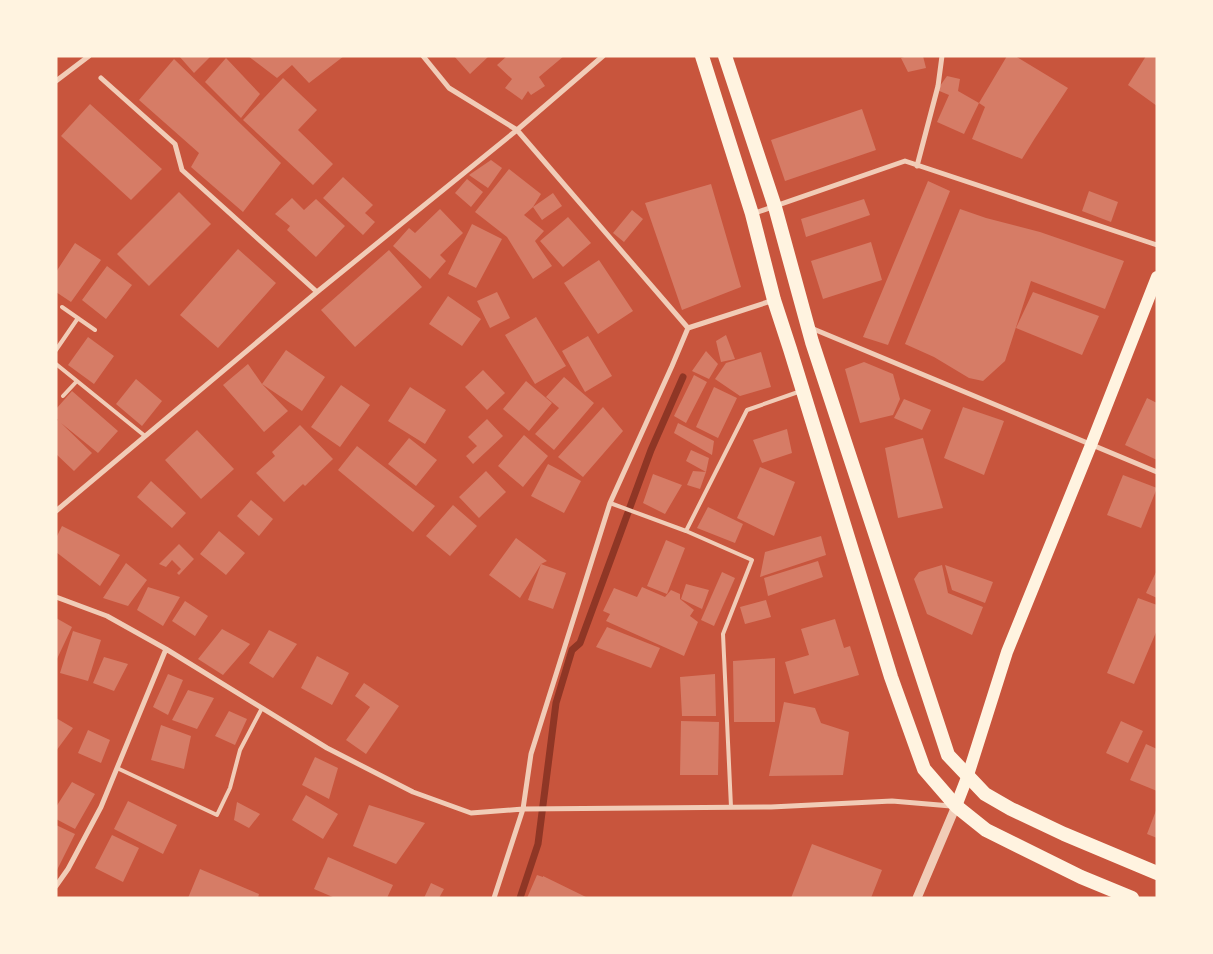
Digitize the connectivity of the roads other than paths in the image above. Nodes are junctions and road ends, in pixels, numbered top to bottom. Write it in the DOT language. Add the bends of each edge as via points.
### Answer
graph roads {
  1 [pos="89,56"];
  2 [pos="423,56"];
  3 [pos="603,56"];
  4 [pos="702,56"];
  5 [pos="725,56"];
  6 [pos="942,56"];
  7 [pos="101,78"];
  8 [pos="56,81"];
  9 [pos="517,130"];
  10 [pos="917,166"];
  11 [pos="775,207"];
  12 [pos="752,214"];
  13 [pos="1157,245"];
  14 [pos="1157,277"];
  15 [pos="318,292"];
  16 [pos="774,300"];
  17 [pos="62,307"];
  18 [pos="78,318"];
  19 [pos="807,326"];
  20 [pos="688,328"];
  21 [pos="95,330"];
  22 [pos="56,350"];
  23 [pos="56,364"];
  24 [pos="77,381"];
  25 [pos="803,391"];
  26 [pos="63,396"];
  27 [pos="146,436"];
  28 [pos="1091,445"];
  29 [pos="1157,472"];
  30 [pos="610,503"];
  31 [pos="56,510"];
  32 [pos="686,531"];
  33 [pos="56,597"];
  34 [pos="166,650"];
  35 [pos="262,708"];
  36 [pos="117,768"];
  37 [pos="968,776"];
  38 [pos="956,806"];
  39 [pos="731,808"];
  40 [pos="522,809"];
  41 [pos="1157,873"];
  42 [pos="56,886"];
  43 [pos="494,898"];
  44 [pos="916,898"];
  45 [pos="1132,898"];
  1 -- 8 [label="street"];
  2 -- 9 [label="street" via="449,88"];
  3 -- 9 [label="street"];
  4 -- 12 [label="highway"];
  5 -- 11 [label="highway"];
  6 -- 10 [label="street" via="937,90"];
  7 -- 15 [label="street" via="175,144 182,170"];
  9 -- 15 [label="street"];
  9 -- 20 [label="street"];
  10 -- 11 [label="street" via="905,162"];
  10 -- 13 [label="street"];
  11 -- 12 [label="street"];
  11 -- 19 [label="highway"];
  12 -- 16 [label="highway"];
  14 -- 28 [label="main road"];
  15 -- 27 [label="street"];
  16 -- 20 [label="street"];
  16 -- 25 [label="highway"];
  17 -- 18 [label="lane"];
  18 -- 21 [label="lane"];
  18 -- 22 [label="lane"];
  19 -- 28 [label="street"];
  19 -- 37 [label="highway" via="948,755"];
  20 -- 30 [label="street"];
  23 -- 24 [label="lane"];
  24 -- 26 [label="lane"];
  24 -- 27 [label="lane"];
  25 -- 32 [label="lane" via="746,410"];
  25 -- 38 [label="highway" via="891,677 924,769"];
  27 -- 31 [label="street"];
  28 -- 29 [label="street"];
  28 -- 37 [label="main road" via="1006,652"];
  30 -- 32 [label="lane"];
  30 -- 40 [label="street" via="531,754"];
  32 -- 39 [label="lane" via="752,560 723,634"];
  33 -- 34 [label="street" via="107,616"];
  34 -- 35 [label="street"];
  34 -- 36 [label="street"];
  35 -- 36 [label="lane" via="240,750 230,788 217,814"];
  35 -- 40 [label="street" via="327,748 413,792 471,813"];
  36 -- 42 [label="street" via="101,807"];
  37 -- 38 [label="main road"];
  37 -- 41 [label="highway" via="986,794 1011,809"];
  38 -- 39 [label="street" via="892,801"];
  38 -- 44 [label="street"];
  38 -- 45 [label="highway" via="986,830"];
  39 -- 40 [label="street"];
  40 -- 43 [label="street"];
}
